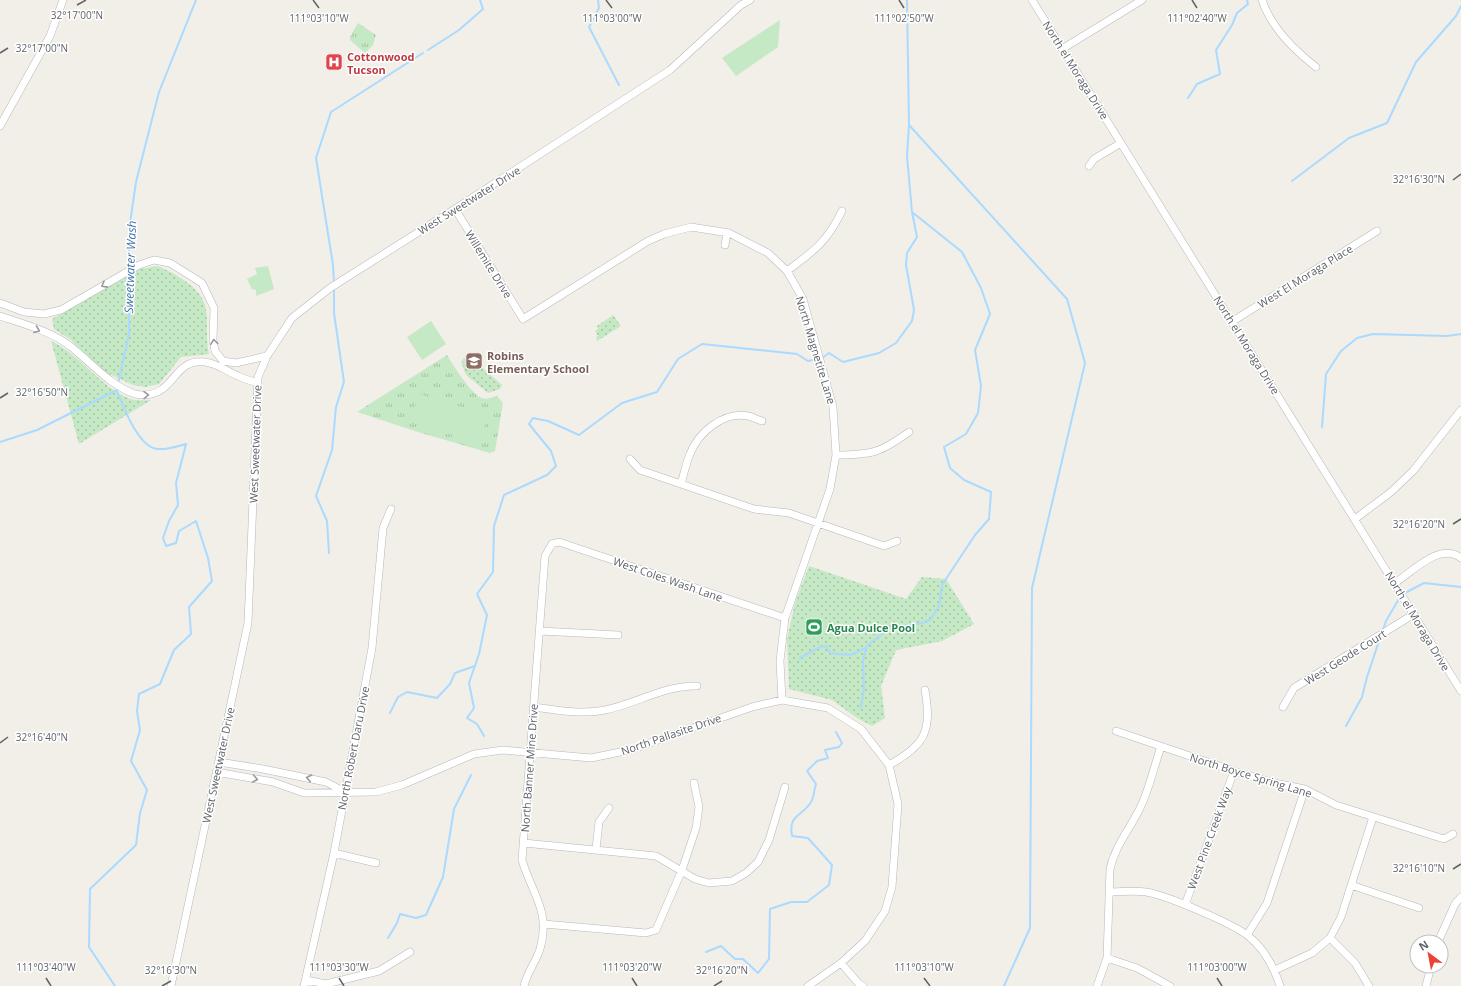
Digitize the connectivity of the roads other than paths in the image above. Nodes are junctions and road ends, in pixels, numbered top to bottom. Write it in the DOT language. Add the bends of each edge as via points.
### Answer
graph roads {
  1 [pos="63,0"];
  2 [pos="750,0"];
  3 [pos="1032,0"];
  4 [pos="1142,0"];
  5 [pos="1262,0"];
  6 [pos="740,3"];
  7 [pos="1062,48"];
  8 [pos="1316,67"];
  9 [pos="0,126"];
  10 [pos="1121,143"];
  11 [pos="1089,166"];
  12 [pos="455,209"];
  13 [pos="842,211"];
  14 [pos="1377,231"];
  15 [pos="728,233"];
  16 [pos="725,245"];
  17 [pos="787,271"];
  18 [pos="0,303"];
  19 [pos="0,316"];
  20 [pos="523,320"];
  21 [pos="1233,321"];
  22 [pos="267,356"];
  23 [pos="258,384"];
  24 [pos="1461,410"];
  25 [pos="762,421"];
  26 [pos="909,432"];
  27 [pos="836,455"];
  28 [pos="630,459"];
  29 [pos="681,484"];
  30 [pos="391,509"];
  31 [pos="1355,519"];
  32 [pos="817,522"];
  33 [pos="897,541"];
  34 [pos="550,542"];
  35 [pos="1461,558"];
  36 [pos="1395,582"];
  37 [pos="1414,614"];
  38 [pos="785,618"];
  39 [pos="540,630"];
  40 [pos="618,635"];
  41 [pos="697,686"];
  42 [pos="925,690"];
  43 [pos="1461,691"];
  44 [pos="782,700"];
  45 [pos="534,707"];
  46 [pos="1283,707"];
  47 [pos="1116,731"];
  48 [pos="1161,746"];
  49 [pos="530,752"];
  50 [pos="218,762"];
  51 [pos="889,765"];
  52 [pos="1234,771"];
  53 [pos="216,772"];
  54 [pos="694,783"];
  55 [pos="785,786"];
  56 [pos="1305,789"];
  57 [pos="345,792"];
  58 [pos="609,808"];
  59 [pos="1373,817"];
  60 [pos="1453,834"];
  61 [pos="524,843"];
  62 [pos="596,849"];
  63 [pos="334,853"];
  64 [pos="376,863"];
  65 [pos="682,870"];
  66 [pos="1352,885"];
  67 [pos="1109,892"];
  68 [pos="1459,900"];
  69 [pos="1185,905"];
  70 [pos="1419,908"];
  71 [pos="544,924"];
  72 [pos="1442,934"];
  73 [pos="1247,935"];
  74 [pos="1330,938"];
  75 [pos="410,952"];
  76 [pos="1107,958"];
  77 [pos="841,962"];
  78 [pos="1275,970"];
  79 [pos="1429,974"];
  80 [pos="305,983"];
  81 [pos="171,986"];
  82 [pos="524,986"];
  83 [pos="808,986"];
  84 [pos="863,986"];
  85 [pos="1097,986"];
  86 [pos="1170,986"];
  87 [pos="1280,986"];
  88 [pos="1368,986"];
  89 [pos="1426,986"];
  1 -- 9 [label="street" via="50,36"];
  2 -- 6 [label="street, West Sweetwater Drive"];
  3 -- 7 [label="street, North el Moraga Drive"];
  4 -- 7 [label="street, North el Moraga Drive"];
  5 -- 8 [label="street" via="1264,9 1293,49"];
  6 -- 12 [label="street, West Sweetwater Drive" via="670,70"];
  7 -- 10 [label="street, North el Moraga Drive"];
  10 -- 11 [label="street"];
  10 -- 21 [label="street, North el Moraga Drive"];
  12 -- 20 [label="street, Willemite Drive"];
  12 -- 22 [label="street, West Sweetwater Drive" via="330,288 292,318"];
  13 -- 17 [label="street" via="832,231 819,247"];
  14 -- 21 [label="street, West El Moraga Place"];
  15 -- 16 [label="street"];
  15 -- 17 [label="street, North Magnetite Lane" via="768,253"];
  15 -- 20 [label="street, North Magnetite Lane" via="691,227 664,234 648,241"];
  17 -- 27 [label="street, North Magnetite Lane" via="803,299 833,407"];
  22 -- 18 [label="street, one-way" via="236,363 223,361 215,351 214,308 202,282 170,263 154,260 139,265 61,310 44,314 24,312"];
  19 -- 23 [label="street, one-way" via="69,345 110,380 136,395 153,394 167,387 177,372 188,364 204,362 222,366 237,376"];
  21 -- 31 [label="street, North el Moraga Drive"];
  22 -- 23 [label="street, West Sweetwater Drive" via="258,377"];
  23 -- 50 [label="street, West Sweetwater Drive" via="248,623"];
  24 -- 31 [label="street" via="1413,471 1391,492"];
  25 -- 29 [label="street" via="746,416 730,418 708,429 697,440 690,454"];
  26 -- 27 [label="street" via="887,448 864,455"];
  27 -- 32 [label="street, North Magnetite Lane" via="830,489"];
  28 -- 29 [label="street" via="640,470"];
  29 -- 32 [label="street" via="754,509 789,513"];
  30 -- 57 [label="street, North Robert Daru Drive" via="383,528 372,648"];
  31 -- 36 [label="street, North el Moraga Drive"];
  32 -- 33 [label="street" via="884,546"];
  32 -- 38 [label="street, North Magnetite Lane"];
  34 -- 38 [label="street, West Coles Wash Lane" via="559,542"];
  34 -- 39 [label="street, North Banner Mine Drive" via="546,556"];
  35 -- 36 [label="street" via="1453,553 1440,554"];
  36 -- 37 [label="street, North el Moraga Drive"];
  37 -- 43 [label="street, North el Moraga Drive"];
  37 -- 46 [label="street, West Geode Court" via="1294,688"];
  38 -- 44 [label="street, North Magnetite Lane" via="780,661"];
  39 -- 40 [label="street"];
  39 -- 45 [label="street, North Banner Mine Drive"];
  41 -- 45 [label="street" via="683,686 604,710 575,713"];
  42 -- 51 [label="street" via="929,713 928,726 920,742 907,756"];
  44 -- 49 [label="street, North Pallasite Drive" via="752,707 630,750 590,758"];
  44 -- 51 [label="street" via="828,708 861,729"];
  45 -- 49 [label="street, North Banner Mine Drive"];
  47 -- 48 [label="street, North Boyce Spring Lane"];
  48 -- 52 [label="street, North Boyce Spring Lane"];
  48 -- 67 [label="street" via="1142,804 1112,857"];
  49 -- 57 [label="street, North Pallasite Drive" via="502,750 474,754 402,785 376,792"];
  49 -- 61 [label="street, North Banner Mine Drive"];
  50 -- 53 [label="street, West Sweetwater Drive"];
  57 -- 50 [label="street, one-way" via="326,782"];
  51 -- 77 [label="street" via="898,804 892,887 885,911 865,941"];
  52 -- 56 [label="street, North Boyce Spring Lane"];
  52 -- 69 [label="street, West Pine Creek Way"];
  53 -- 57 [label="street, North Pallasite Drive, one-way" via="274,782 304,793"];
  53 -- 81 [label="street, West Sweetwater Drive"];
  54 -- 65 [label="street" via="699,807 696,828"];
  55 -- 65 [label="street" via="769,840 758,862 746,873 732,881 709,883 695,879"];
  56 -- 59 [label="street, North Boyce Spring Lane" via="1336,805"];
  56 -- 73 [label="street" via="1267,903"];
  57 -- 63 [label="street, North Robert Daru Drive"];
  58 -- 62 [label="street" via="599,822"];
  59 -- 60 [label="street, North Boyce Spring Lane" via="1444,839"];
  59 -- 66 [label="street"];
  61 -- 62 [label="street"];
  61 -- 71 [label="street, North Banner Mine Drive" via="522,860 528,880 539,901"];
  62 -- 65 [label="street" via="656,856"];
  63 -- 64 [label="street"];
  63 -- 80 [label="street, North Robert Daru Drive"];
  65 -- 71 [label="street" via="656,930 646,932"];
  66 -- 70 [label="street"];
  66 -- 74 [label="street" via="1341,917"];
  67 -- 69 [label="street" via="1146,892"];
  67 -- 76 [label="street"];
  68 -- 72 [label="street"];
  69 -- 73 [label="street"];
  71 -- 82 [label="street, North Banner Mine Drive" via="540,949 526,976"];
  73 -- 78 [label="street" via="1261,949"];
  74 -- 78 [label="street" via="1312,953"];
  74 -- 88 [label="street" via="1355,963"];
  75 -- 80 [label="street" via="379,971 326,984"];
  76 -- 85 [label="street"];
  76 -- 86 [label="street" via="1137,968"];
  77 -- 83 [label="street"];
  77 -- 84 [label="street"];
  78 -- 87 [label="street"];
  79 -- 89 [label="street"];
}
